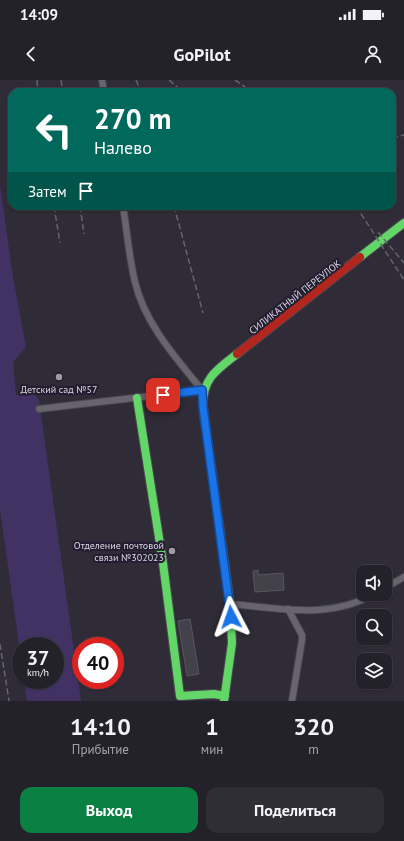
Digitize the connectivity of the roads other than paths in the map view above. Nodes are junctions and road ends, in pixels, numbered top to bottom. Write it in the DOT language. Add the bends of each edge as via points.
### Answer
graph roads {
  1 [pos="123,210"];
  2 [pos="404,223"];
  3 [pos="202,390"];
  4 [pos="137,398"];
  5 [pos="39,409"];
  6 [pos="404,577"];
  7 [pos="392,584"];
  8 [pos="359,601"];
  9 [pos="230,604"];
  10 [pos="288,609"];
  11 [pos="225,698"];
  12 [pos="292,701"];
  1 -- 3 [label="street" via="135,282 142,301 161,338"];
  2 -- 3 [label="street, СИЛИКАТНЫЙ ПЕРЕУЛОК" via="218,369"];
  3 -- 4 [label="street"];
  3 -- 9 [label="street"];
  4 -- 5 [label="street"];
  4 -- 11 [label="street" via="180,696 214,694"];
  6 -- 7 [label="street"];
  8 -- 10 [label="street" via="334,609 317,611"];
  9 -- 10 [label="street"];
  9 -- 11 [label="street" via="232,642"];
  10 -- 12 [label="street" via="302,635"];
}
